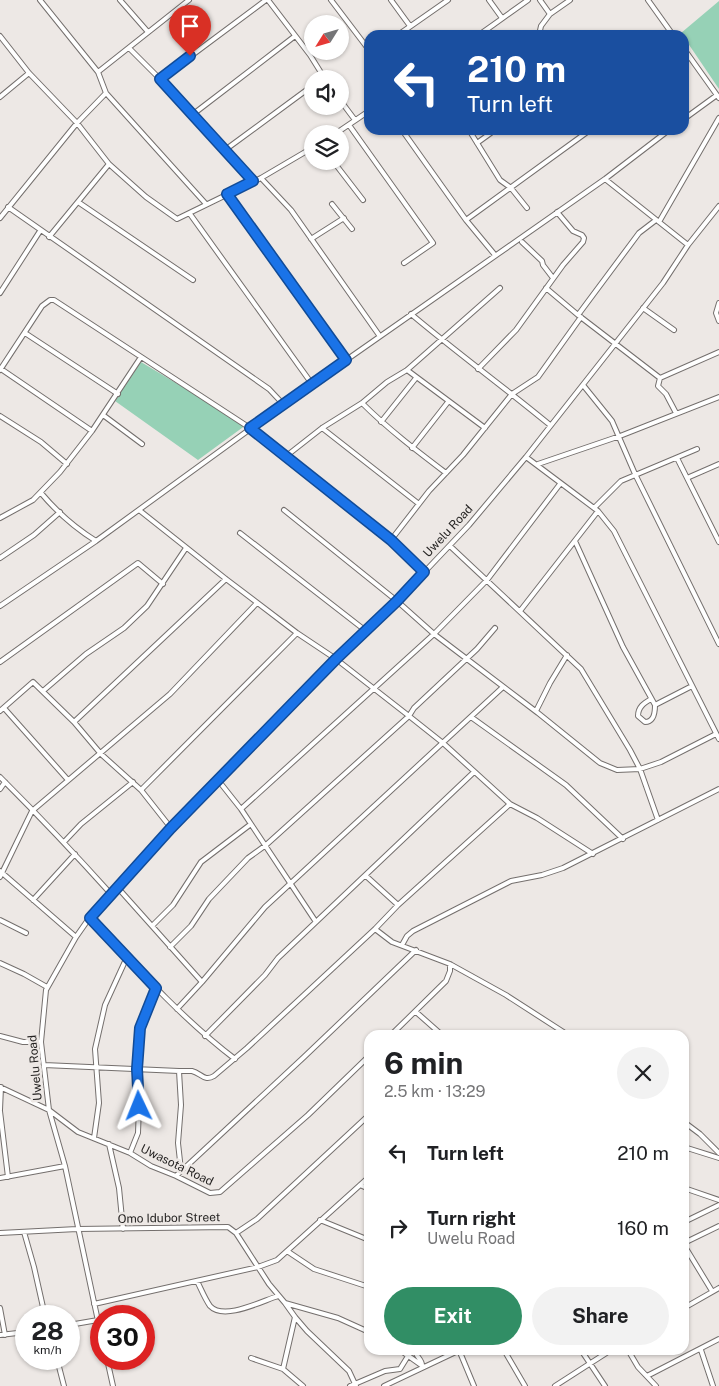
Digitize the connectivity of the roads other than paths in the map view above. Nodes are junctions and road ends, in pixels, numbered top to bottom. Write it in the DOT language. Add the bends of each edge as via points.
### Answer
graph roads {
  1 [pos="40,0"];
  2 [pos="120,0"];
  3 [pos="189,0"];
  4 [pos="267,0"];
  5 [pos="331,0"];
  6 [pos="391,0"];
  7 [pos="438,0"];
  8 [pos="448,0"];
  9 [pos="489,0"];
  10 [pos="528,0"];
  11 [pos="540,0"];
  12 [pos="570,0"];
  13 [pos="648,0"];
  14 [pos="442,5"];
  15 [pos="550,14"];
  16 [pos="502,18"];
  17 [pos="410,26"];
  18 [pos="405,30"];
  19 [pos="486,30"];
  20 [pos="540,30"];
  21 [pos="669,30"];
  22 [pos="148,32"];
  23 [pos="296,36"];
  24 [pos="1,39"];
  25 [pos="364,43"];
  26 [pos="129,48"];
  27 [pos="690,57"];
  28 [pos="319,70"];
  29 [pos="98,72"];
  30 [pos="28,74"];
  31 [pos="160,79"];
  32 [pos="304,92"];
  33 [pos="106,93"];
  34 [pos="718,96"];
  35 [pos="0,97"];
  36 [pos="349,113"];
  37 [pos="192,114"];
  38 [pos="364,114"];
  39 [pos="689,116"];
  40 [pos="719,118"];
  41 [pos="354,120"];
  42 [pos="77,122"];
  43 [pos="349,126"];
  44 [pos="406,135"];
  45 [pos="472,135"];
  46 [pos="488,135"];
  47 [pos="583,135"];
  48 [pos="662,135"];
  49 [pos="477,143"];
  50 [pos="225,150"];
  51 [pos="304,153"];
  52 [pos="109,164"];
  53 [pos="340,170"];
  54 [pos="261,178"];
  55 [pos="605,179"];
  56 [pos="253,181"];
  57 [pos="511,188"];
  58 [pos="227,194"];
  59 [pos="364,200"];
  60 [pos="78,202"];
  61 [pos="206,204"];
  62 [pos="332,204"];
  63 [pos="719,206"];
  64 [pos="8,207"];
  65 [pos="527,208"];
  66 [pos="2,212"];
  67 [pos="557,212"];
  68 [pos="190,214"];
  69 [pos="0,218"];
  70 [pos="344,218"];
  71 [pos="466,220"];
  72 [pos="658,221"];
  73 [pos="352,229"];
  74 [pos="40,231"];
  75 [pos="49,237"];
  76 [pos="311,239"];
  77 [pos="522,242"];
  78 [pos="688,245"];
  79 [pos="495,256"];
  80 [pos="404,263"];
  81 [pos="553,278"];
  82 [pos="193,280"];
  83 [pos="500,288"];
  84 [pos="546,288"];
  85 [pos="0,293"];
  86 [pos="719,303"];
  87 [pos="643,308"];
  88 [pos="411,314"];
  89 [pos="579,316"];
  90 [pos="719,321"];
  91 [pos="674,330"];
  92 [pos="25,333"];
  93 [pos="379,335"];
  94 [pos="442,340"];
  95 [pos="615,344"];
  96 [pos="719,352"];
  97 [pos="141,357"];
  98 [pos="346,360"];
  99 [pos="478,369"];
  100 [pos="0,370"];
  101 [pos="407,370"];
  102 [pos="416,378"];
  103 [pos="660,378"];
  104 [pos="312,384"];
  105 [pos="583,385"];
  106 [pos="118,394"];
  107 [pos="512,394"];
  108 [pos="719,397"];
  109 [pos="448,402"];
  110 [pos="362,403"];
  111 [pos="284,405"];
  112 [pos="676,414"];
  113 [pos="103,415"];
  114 [pos="0,416"];
  115 [pos="381,422"];
  116 [pos="550,425"];
  117 [pos="250,428"];
  118 [pos="322,428"];
  119 [pos="485,428"];
  120 [pos="92,431"];
  121 [pos="620,436"];
  122 [pos="142,444"];
  123 [pos="412,448"];
  124 [pos="697,448"];
  125 [pos="285,457"];
  126 [pos="526,457"];
  127 [pos="677,458"];
  128 [pos="67,464"];
  129 [pos="538,464"];
  130 [pos="719,464"];
  131 [pos="446,473"];
  132 [pos="635,474"];
  133 [pos="687,478"];
  134 [pos="560,484"];
  135 [pos="42,493"];
  136 [pos="419,504"];
  137 [pos="594,508"];
  138 [pos="139,510"];
  139 [pos="284,510"];
  140 [pos="598,511"];
  141 [pos="60,512"];
  142 [pos="0,517"];
  143 [pos="240,533"];
  144 [pos="391,540"];
  145 [pos="96,541"];
  146 [pos="575,541"];
  147 [pos="719,542"];
  148 [pos="450,546"];
  149 [pos="186,548"];
  150 [pos="0,558"];
  151 [pos="424,572"];
  152 [pos="226,580"];
  153 [pos="487,580"];
  154 [pos="163,584"];
  155 [pos="397,601"];
  156 [pos="258,603"];
  157 [pos="0,606"];
  158 [pos="520,611"];
  159 [pos="495,628"];
  160 [pos="366,631"];
  161 [pos="297,633"];
  162 [pos="434,634"];
  163 [pos="719,644"];
  164 [pos="567,655"];
  165 [pos="336,659"];
  166 [pos="466,659"];
  167 [pos="0,662"];
  168 [pos="692,686"];
  169 [pos="503,687"];
  170 [pos="374,688"];
  171 [pos="42,691"];
  172 [pos="651,699"];
  173 [pos="655,705"];
  174 [pos="2,709"];
  175 [pos="536,711"];
  176 [pos="409,716"];
  177 [pos="471,717"];
  178 [pos="74,722"];
  179 [pos="716,734"];
  180 [pos="719,739"];
  181 [pos="444,743"];
  182 [pos="101,754"];
  183 [pos="640,769"];
  184 [pos="474,772"];
  185 [pos="0,777"];
  186 [pos="68,780"];
  187 [pos="218,780"];
  188 [pos="5,782"];
  189 [pos="133,782"];
  190 [pos="0,789"];
  191 [pos="719,789"];
  192 [pos="141,790"];
  193 [pos="510,804"];
  194 [pos="241,809"];
  195 [pos="32,811"];
  196 [pos="658,820"];
  197 [pos="251,824"];
  198 [pos="171,828"];
  199 [pos="623,839"];
  200 [pos="64,842"];
  201 [pos="266,845"];
  202 [pos="76,854"];
  203 [pos="592,854"];
  204 [pos="1,873"];
  205 [pos="366,876"];
  206 [pos="291,884"];
  207 [pos="118,888"];
  208 [pos="111,894"];
  209 [pos="34,900"];
  210 [pos="398,905"];
  211 [pos="90,918"];
  212 [pos="0,920"];
  213 [pos="316,922"];
  214 [pos="153,925"];
  215 [pos="375,929"];
  216 [pos="26,933"];
  217 [pos="76,937"];
  218 [pos="402,945"];
  219 [pos="170,946"];
  220 [pos="416,950"];
  221 [pos="127,957"];
  222 [pos="0,963"];
  223 [pos="450,964"];
  224 [pos="202,982"];
  225 [pos="48,987"];
  226 [pos="156,988"];
  227 [pos="177,1009"];
  228 [pos="416,1012"];
  229 [pos="396,1030"];
  230 [pos="436,1030"];
  231 [pos="560,1030"];
  232 [pos="0,1036"];
  233 [pos="205,1036"];
  234 [pos="41,1042"];
  235 [pos="235,1059"];
  236 [pos="364,1061"];
  237 [pos="44,1066"];
  238 [pos="97,1068"];
  239 [pos="137,1069"];
  240 [pos="179,1071"];
  241 [pos="0,1087"];
  242 [pos="48,1110"];
  243 [pos="0,1111"];
  244 [pos="364,1120"];
  245 [pos="689,1126"];
  246 [pos="2,1136"];
  247 [pos="94,1138"];
  248 [pos="109,1144"];
  249 [pos="689,1149"];
  250 [pos="130,1152"];
  251 [pos="719,1153"];
  252 [pos="719,1158"];
  253 [pos="64,1166"];
  254 [pos="181,1170"];
  255 [pos="176,1176"];
  256 [pos="8,1177"];
  257 [pos="0,1178"];
  258 [pos="364,1181"];
  259 [pos="360,1185"];
  260 [pos="364,1187"];
  261 [pos="689,1190"];
  262 [pos="719,1200"];
  263 [pos="719,1205"];
  264 [pos="320,1220"];
  265 [pos="689,1220"];
  266 [pos="719,1226"];
  267 [pos="77,1229"];
  268 [pos="123,1229"];
  269 [pos="24,1232"];
  270 [pos="0,1233"];
  271 [pos="236,1233"];
  272 [pos="364,1238"];
  273 [pos="689,1241"];
  274 [pos="287,1251"];
  275 [pos="689,1252"];
  276 [pos="258,1267"];
  277 [pos="197,1281"];
  278 [pos="364,1285"];
  279 [pos="719,1288"];
  280 [pos="712,1291"];
  281 [pos="278,1296"];
  282 [pos="285,1303"];
  283 [pos="94,1304"];
  284 [pos="43,1305"];
  285 [pos="689,1305"];
  286 [pos="0,1308"];
  287 [pos="295,1317"];
  288 [pos="364,1330"];
  289 [pos="15,1333"];
  290 [pos="2,1335"];
  291 [pos="719,1339"];
  292 [pos="701,1350"];
  293 [pos="416,1355"];
  294 [pos="448,1355"];
  295 [pos="462,1355"];
  296 [pos="507,1355"];
  297 [pos="584,1355"];
  298 [pos="603,1355"];
  299 [pos="631,1355"];
  300 [pos="408,1356"];
  301 [pos="252,1358"];
  302 [pos="590,1363"];
  303 [pos="423,1366"];
  304 [pos="282,1369"];
  305 [pos="400,1369"];
  306 [pos="60,1370"];
  307 [pos="109,1370"];
  308 [pos="647,1376"];
  309 [pos="404,1377"];
  310 [pos="356,1385"];
  311 [pos="64,1386"];
  312 [pos="113,1386"];
  313 [pos="303,1386"];
  314 [pos="350,1386"];
  315 [pos="384,1386"];
  316 [pos="474,1386"];
  317 [pos="525,1386"];
  318 [pos="555,1386"];
  319 [pos="605,1386"];
  320 [pos="656,1386"];
  321 [pos="713,1386"];
  1 -- 29 [label="street"];
  2 -- 22 [label="street"];
  3 -- 22 [label="street"];
  4 -- 23 [label="street"];
  4 -- 31 [label="street"];
  5 -- 25 [label="street"];
  6 -- 17 [label="street"];
  7 -- 14 [label="street"];
  8 -- 14 [label="street"];
  9 -- 16 [label="street"];
  10 -- 16 [label="street"];
  11 -- 15 [label="street"];
  12 -- 15 [label="street"];
  13 -- 21 [label="street"];
  14 -- 17 [label="street"];
  15 -- 20 [label="street"];
  16 -- 19 [label="street"];
  17 -- 18 [label="street"];
  22 -- 26 [label="street"];
  23 -- 28 [label="street"];
  23 -- 37 [label="street"];
  24 -- 30 [label="street"];
  26 -- 29 [label="street"];
  26 -- 31 [label="street"];
  27 -- 34 [label="street"];
  29 -- 33 [label="street"];
  30 -- 35 [label="street"];
  30 -- 42 [label="street"];
  31 -- 37 [label="street"];
  32 -- 50 [label="street"];
  33 -- 42 [label="street"];
  33 -- 61 [label="street"];
  34 -- 39 [label="street"];
  36 -- 41 [label="street"];
  37 -- 50 [label="street"];
  38 -- 41 [label="street"];
  40 -- 72 [label="street"];
  41 -- 43 [label="street"];
  42 -- 52 [label="street"];
  42 -- 64 [label="street"];
  43 -- 80 [label="street" via="434,243"];
  44 -- 71 [label="street"];
  45 -- 49 [label="street"];
  46 -- 49 [label="street"];
  47 -- 57 [label="street"];
  48 -- 55 [label="street"];
  49 -- 57 [label="street" via="500,180"];
  50 -- 56 [label="street"];
  51 -- 54 [label="street"];
  52 -- 60 [label="street"];
  52 -- 68 [label="street" via="174,217"];
  53 -- 59 [label="street"];
  54 -- 56 [label="street"];
  54 -- 76 [label="street" via="291,210"];
  55 -- 67 [label="street"];
  55 -- 72 [label="street"];
  56 -- 58 [label="street"];
  57 -- 65 [label="street"];
  57 -- 71 [label="street"];
  58 -- 61 [label="street"];
  58 -- 98 [label="street"];
  60 -- 75 [label="street"];
  60 -- 82 [label="street"];
  61 -- 68 [label="street"];
  62 -- 70 [label="street"];
  63 -- 78 [label="street, Uwelu Road"];
  64 -- 66 [label="street"];
  64 -- 74 [label="street"];
  66 -- 69 [label="street"];
  67 -- 79 [label="street"];
  67 -- 81 [label="street" via="573,231 584,238"];
  68 -- 104 [label="street"];
  70 -- 73 [label="street"];
  70 -- 76 [label="street"];
  71 -- 79 [label="street"];
  72 -- 78 [label="street"];
  72 -- 89 [label="street" via="639,233"];
  74 -- 75 [label="street"];
  74 -- 85 [label="street"];
  75 -- 111 [label="street" via="269,389"];
  76 -- 93 [label="street"];
  77 -- 81 [label="street" via="542,261"];
  78 -- 87 [label="street, Uwelu Road"];
  79 -- 88 [label="street"];
  81 -- 84 [label="street"];
  83 -- 94 [label="street"];
  84 -- 89 [label="street"];
  84 -- 99 [label="street" via="516,330"];
  86 -- 90 [label="street" via="716,313"];
  87 -- 91 [label="street"];
  87 -- 95 [label="street, Uwelu Road"];
  88 -- 93 [label="street"];
  88 -- 94 [label="street"];
  89 -- 95 [label="street"];
  89 -- 107 [label="street" via="538,376"];
  92 -- 97 [label="street" via="42,306 54,300"];
  92 -- 100 [label="street"];
  92 -- 106 [label="street"];
  93 -- 98 [label="street"];
  94 -- 99 [label="street"];
  94 -- 101 [label="street"];
  95 -- 103 [label="street"];
  95 -- 105 [label="street, Uwelu Road"];
  96 -- 103 [label="street"];
  97 -- 106 [label="street"];
  97 -- 117 [label="street"];
  98 -- 104 [label="street"];
  99 -- 107 [label="street"];
  100 -- 120 [label="street"];
  101 -- 102 [label="street"];
  101 -- 110 [label="street"];
  102 -- 109 [label="street"];
  102 -- 115 [label="street"];
  103 -- 112 [label="street" via="658,386"];
  104 -- 111 [label="street"];
  105 -- 116 [label="street, Uwelu Road"];
  105 -- 121 [label="street"];
  106 -- 113 [label="street"];
  107 -- 116 [label="street"];
  107 -- 119 [label="street"];
  108 -- 112 [label="street"];
  109 -- 119 [label="street"];
  109 -- 123 [label="street"];
  110 -- 115 [label="street"];
  110 -- 118 [label="street"];
  111 -- 117 [label="street"];
  112 -- 121 [label="street"];
  113 -- 120 [label="street"];
  113 -- 122 [label="street"];
  114 -- 128 [label="street" via="41,442"];
  115 -- 123 [label="street"];
  116 -- 126 [label="street, Uwelu Road"];
  117 -- 125 [label="street"];
  117 -- 138 [label="street"];
  118 -- 125 [label="street"];
  118 -- 136 [label="street"];
  119 -- 131 [label="street"];
  120 -- 128 [label="street"];
  121 -- 129 [label="street"];
  121 -- 132 [label="street"];
  123 -- 131 [label="street"];
  124 -- 127 [label="street"];
  125 -- 144 [label="street"];
  126 -- 129 [label="street"];
  126 -- 148 [label="street, Uwelu Road"];
  127 -- 132 [label="street"];
  127 -- 133 [label="street"];
  128 -- 135 [label="street"];
  129 -- 134 [label="street"];
  130 -- 133 [label="street"];
  131 -- 136 [label="street"];
  132 -- 137 [label="street" via="621,481"];
  132 -- 163 [label="street"];
  133 -- 147 [label="street"];
  134 -- 137 [label="street"];
  134 -- 153 [label="street"];
  135 -- 141 [label="street"];
  135 -- 142 [label="street"];
  136 -- 144 [label="street"];
  137 -- 140 [label="street"];
  138 -- 145 [label="street"];
  138 -- 149 [label="street"];
  139 -- 155 [label="street"];
  140 -- 146 [label="street"];
  140 -- 168 [label="street" via="614,531"];
  141 -- 145 [label="street" via="78,530"];
  141 -- 150 [label="street"];
  143 -- 160 [label="street"];
  144 -- 151 [label="street"];
  145 -- 157 [label="street"];
  146 -- 158 [label="street"];
  146 -- 172 [label="street" via="623,647"];
  148 -- 151 [label="street, Uwelu Road"];
  148 -- 153 [label="street"];
  149 -- 152 [label="street"];
  149 -- 154 [label="street"];
  151 -- 155 [label="street, Uwelu Road"];
  152 -- 156 [label="street"];
  152 -- 178 [label="street"];
  153 -- 158 [label="street"];
  153 -- 162 [label="street"];
  154 -- 167 [label="street" via="138,563"];
  154 -- 171 [label="street" via="147,606 124,628 86,654"];
  155 -- 160 [label="street, Uwelu Road"];
  155 -- 162 [label="street"];
  156 -- 161 [label="street"];
  156 -- 182 [label="street" via="170,694"];
  158 -- 164 [label="street"];
  159 -- 166 [label="street"];
  160 -- 165 [label="street, Uwelu Road"];
  161 -- 165 [label="street"];
  161 -- 192 [label="street"];
  162 -- 166 [label="street"];
  162 -- 170 [label="street"];
  164 -- 175 [label="street"];
  164 -- 183 [label="street" via="581,669"];
  165 -- 170 [label="street"];
  165 -- 187 [label="street, Uwelu Road"];
  166 -- 169 [label="street"];
  166 -- 176 [label="street"];
  168 -- 173 [label="street"];
  168 -- 179 [label="street"];
  169 -- 175 [label="street"];
  169 -- 177 [label="street"];
  170 -- 176 [label="street"];
  170 -- 194 [label="street"];
  171 -- 174 [label="street" via="33,682"];
  171 -- 178 [label="street"];
  172 -- 173 [label="street"];
  172 -- 173 [label="street" via="638,711 638,716 645,722 651,720"];
  174 -- 186 [label="street"];
  175 -- 183 [label="street" via="600,763 617,770"];
  176 -- 181 [label="street"];
  176 -- 201 [label="street"];
  177 -- 181 [label="street"];
  177 -- 199 [label="street" via="566,785"];
  178 -- 182 [label="street"];
  179 -- 180 [label="street"];
  179 -- 183 [label="street"];
  181 -- 184 [label="street"];
  181 -- 206 [label="street"];
  182 -- 186 [label="street"];
  182 -- 189 [label="street"];
  183 -- 196 [label="street"];
  184 -- 193 [label="street"];
  184 -- 205 [label="street"];
  185 -- 188 [label="street"];
  186 -- 195 [label="street"];
  187 -- 194 [label="street"];
  187 -- 198 [label="street, Uwelu Road"];
  188 -- 190 [label="street"];
  188 -- 195 [label="street"];
  189 -- 192 [label="street"];
  189 -- 200 [label="street"];
  191 -- 196 [label="street"];
  192 -- 198 [label="street"];
  193 -- 203 [label="street" via="538,818"];
  193 -- 210 [label="street"];
  194 -- 197 [label="street"];
  195 -- 200 [label="street"];
  195 -- 204 [label="street"];
  196 -- 199 [label="street"];
  197 -- 201 [label="street"];
  197 -- 214 [label="street" via="201,862 173,905"];
  198 -- 207 [label="street, Uwelu Road"];
  199 -- 203 [label="street"];
  200 -- 202 [label="street"];
  201 -- 206 [label="street"];
  201 -- 219 [label="street" via="248,858 208,899 191,926"];
  202 -- 208 [label="street"];
  202 -- 209 [label="street"];
  203 -- 218 [label="street" via="542,875 511,881 413,931"];
  204 -- 209 [label="street"];
  205 -- 210 [label="street"];
  205 -- 213 [label="street"];
  206 -- 213 [label="street"];
  206 -- 224 [label="street" via="265,907"];
  207 -- 208 [label="street, Uwelu Road"];
  207 -- 214 [label="street"];
  208 -- 211 [label="street, Uwelu Road"];
  209 -- 217 [label="street"];
  210 -- 215 [label="street"];
  211 -- 217 [label="street, Uwelu Road"];
  211 -- 221 [label="street"];
  212 -- 216 [label="street"];
  213 -- 233 [label="street"];
  214 -- 219 [label="street"];
  215 -- 218 [label="street" via="392,942"];
  215 -- 235 [label="street"];
  217 -- 225 [label="street, Uwelu Road"];
  218 -- 220 [label="street"];
  219 -- 224 [label="street"];
  220 -- 223 [label="street"];
  220 -- 254 [label="street"];
  221 -- 226 [label="street"];
  221 -- 238 [label="street" via="112,986 100,1021 95,1049"];
  222 -- 225 [label="street"];
  223 -- 228 [label="street" via="446,981"];
  223 -- 231 [label="street"];
  224 -- 227 [label="street"];
  225 -- 234 [label="street, Uwelu Road"];
  226 -- 227 [label="street"];
  226 -- 239 [label="street" via="140,1028"];
  227 -- 233 [label="street"];
  228 -- 229 [label="street"];
  228 -- 230 [label="street"];
  232 -- 234 [label="street" via="23,1042"];
  233 -- 235 [label="street"];
  234 -- 237 [label="street, Uwelu Road"];
  235 -- 240 [label="street" via="212,1078 203,1078 194,1071"];
  236 -- 255 [label="street, Uwasota Road" via="220,1192 210,1194"];
  237 -- 238 [label="street"];
  237 -- 242 [label="street, Uwelu Road"];
  238 -- 239 [label="street"];
  238 -- 247 [label="street" via="99,1103"];
  239 -- 240 [label="street"];
  239 -- 250 [label="street" via="138,1133"];
  240 -- 254 [label="street"];
  241 -- 242 [label="street, Uwasota Road"];
  241 -- 243 [label="street"];
  242 -- 247 [label="street, Uwasota Road"];
  242 -- 253 [label="street, Uwelu Road"];
  243 -- 246 [label="street"];
  244 -- 271 [label="street" via="257,1219"];
  245 -- 251 [label="street"];
  246 -- 256 [label="street"];
  247 -- 248 [label="street, Uwasota Road"];
  248 -- 250 [label="street, Uwasota Road"];
  248 -- 268 [label="street" via="119,1188"];
  249 -- 252 [label="street"];
  250 -- 255 [label="street, Uwasota Road" via="151,1166"];
  253 -- 256 [label="street"];
  253 -- 267 [label="street, Uwelu Road"];
  254 -- 255 [label="street"];
  256 -- 257 [label="street"];
  258 -- 259 [label="street"];
  259 -- 260 [label="street"];
  259 -- 264 [label="street"];
  261 -- 262 [label="street"];
  263 -- 265 [label="street"];
  264 -- 272 [label="street"];
  264 -- 274 [label="street"];
  266 -- 273 [label="street"];
  267 -- 268 [label="street, Omo Idubor Street"];
  267 -- 269 [label="street, Omo Idubor Street"];
  267 -- 283 [label="street, Uwelu Road"];
  268 -- 271 [label="street, Omo Idubor Street" via="224,1227"];
  269 -- 270 [label="street, Omo Idubor Street"];
  269 -- 284 [label="street"];
  271 -- 276 [label="street, Omo Idubor Street"];
  274 -- 276 [label="street" via="277,1260"];
  274 -- 278 [label="street" via="314,1269"];
  275 -- 280 [label="street"];
  276 -- 277 [label="street"];
  276 -- 281 [label="street, Omo Idubor Street"];
  277 -- 281 [label="street" via="210,1305 219,1312 232,1312"];
  277 -- 283 [label="street"];
  279 -- 280 [label="street"];
  280 -- 285 [label="street"];
  281 -- 282 [label="street, Omo Idubor Street"];
  282 -- 287 [label="street"];
  282 -- 288 [label="street, Omo Idubor Street" via="338,1318"];
  286 -- 290 [label="street"];
  287 -- 304 [label="street"];
  287 -- 310 [label="street" via="348,1371"];
  289 -- 290 [label="street"];
  291 -- 292 [label="street"];
  292 -- 308 [label="street"];
  292 -- 321 [label="street"];
  293 -- 303 [label="street"];
  294 -- 303 [label="street"];
  295 -- 316 [label="street"];
  296 -- 317 [label="street"];
  297 -- 302 [label="street"];
  298 -- 302 [label="street"];
  299 -- 308 [label="street"];
  300 -- 303 [label="street"];
  300 -- 305 [label="street"];
  301 -- 304 [label="street"];
  302 -- 318 [label="street"];
  302 -- 319 [label="street"];
  303 -- 309 [label="street"];
  304 -- 313 [label="street"];
  305 -- 309 [label="street"];
  305 -- 310 [label="street" via="385,1371"];
  306 -- 311 [label="street"];
  307 -- 312 [label="street"];
  308 -- 320 [label="street"];
  309 -- 315 [label="street"];
  310 -- 314 [label="street"];
}
